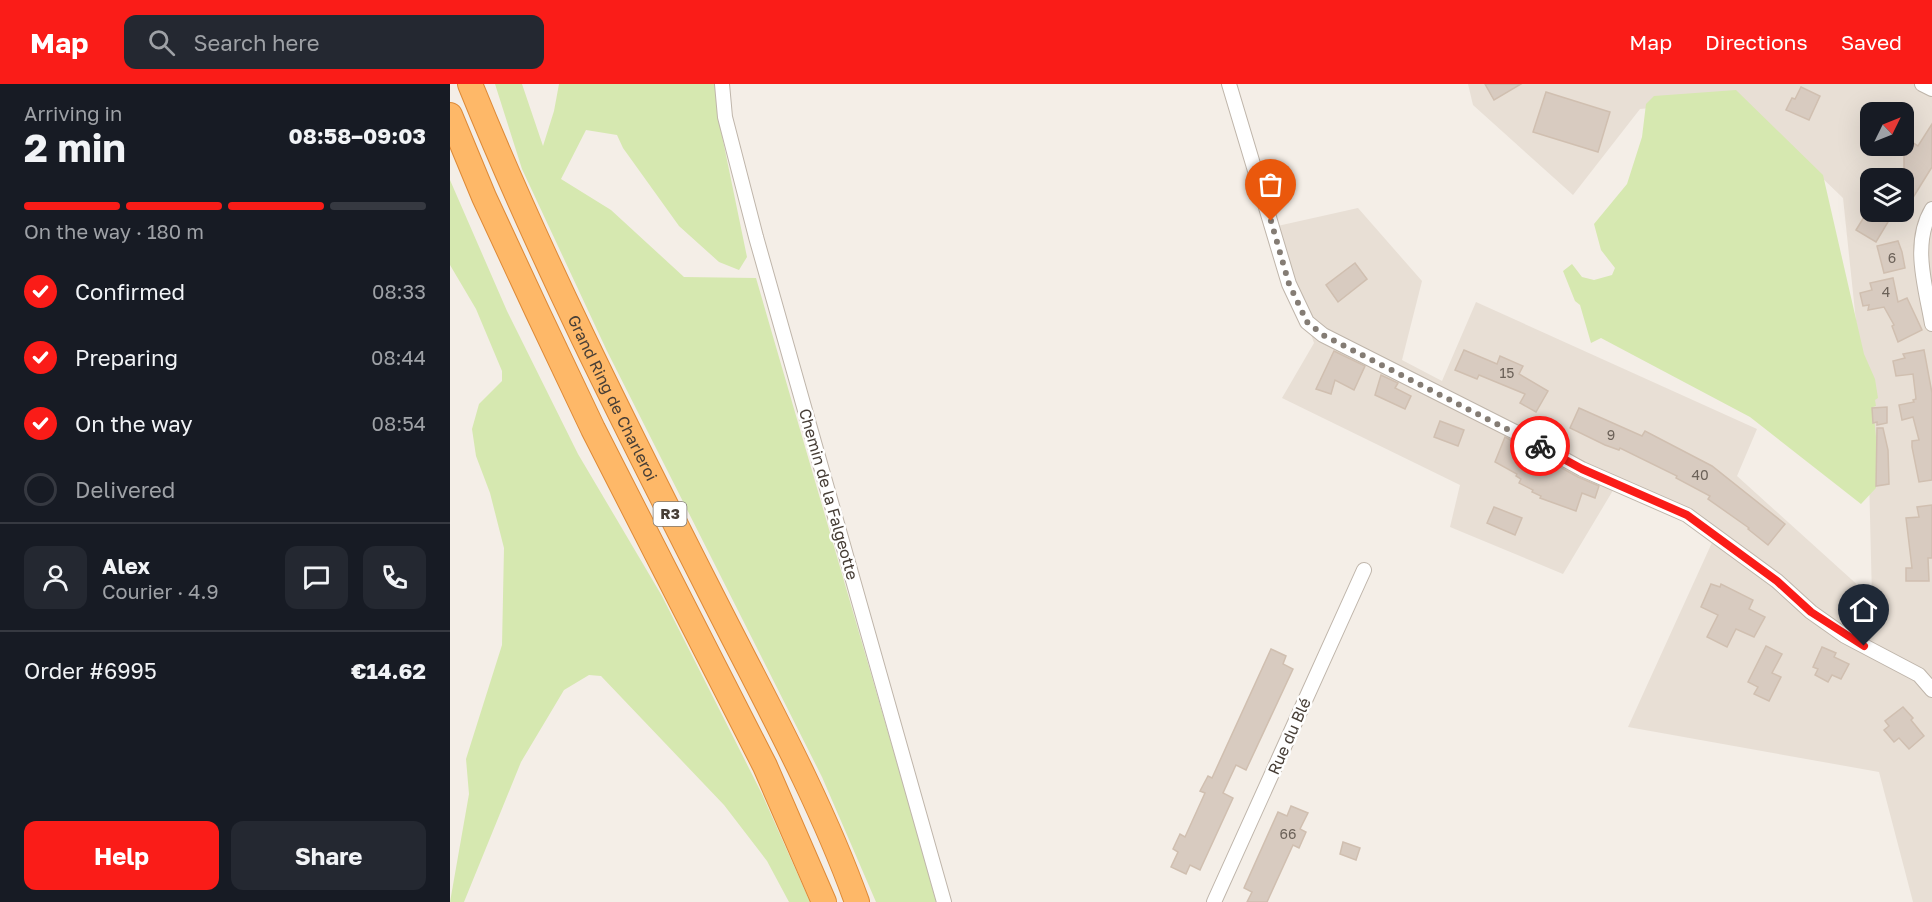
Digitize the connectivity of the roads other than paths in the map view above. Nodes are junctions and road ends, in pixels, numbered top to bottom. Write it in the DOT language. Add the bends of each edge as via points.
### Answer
graph roads {
  1 [pos="470,84"];
  2 [pos="722,84"];
  3 [pos="1229,84"];
  4 [pos="1922,84"];
  5 [pos="1932,89"];
  6 [pos="450,114"];
  7 [pos="1932,209"];
  8 [pos="1932,324"];
  9 [pos="1364,570"];
  10 [pos="1932,690"];
  11 [pos="824,902"];
  12 [pos="857,902"];
  13 [pos="944,902"];
  14 [pos="1214,902"];
  1 -- 12 [label="highway, Grand Ring de Charleroi / R3" via="562,296 790,749"];
  2 -- 13 [label="street, Chemin de la Falgeotte" via="725,117 756,237"];
  3 -- 10 [label="street" via="1289,284 1307,322 1323,335 1582,469 1687,515 1777,581 1811,612 1845,636 1919,675"];
  4 -- 5 [label="street"];
  6 -- 11 [label="highway, Grand Ring de Charleroi / R3" via="484,197 593,429 765,766"];
  7 -- 8 [label="street" via="1922,240 1923,279"];
  9 -- 14 [label="street, Rue du Blé"];
}
